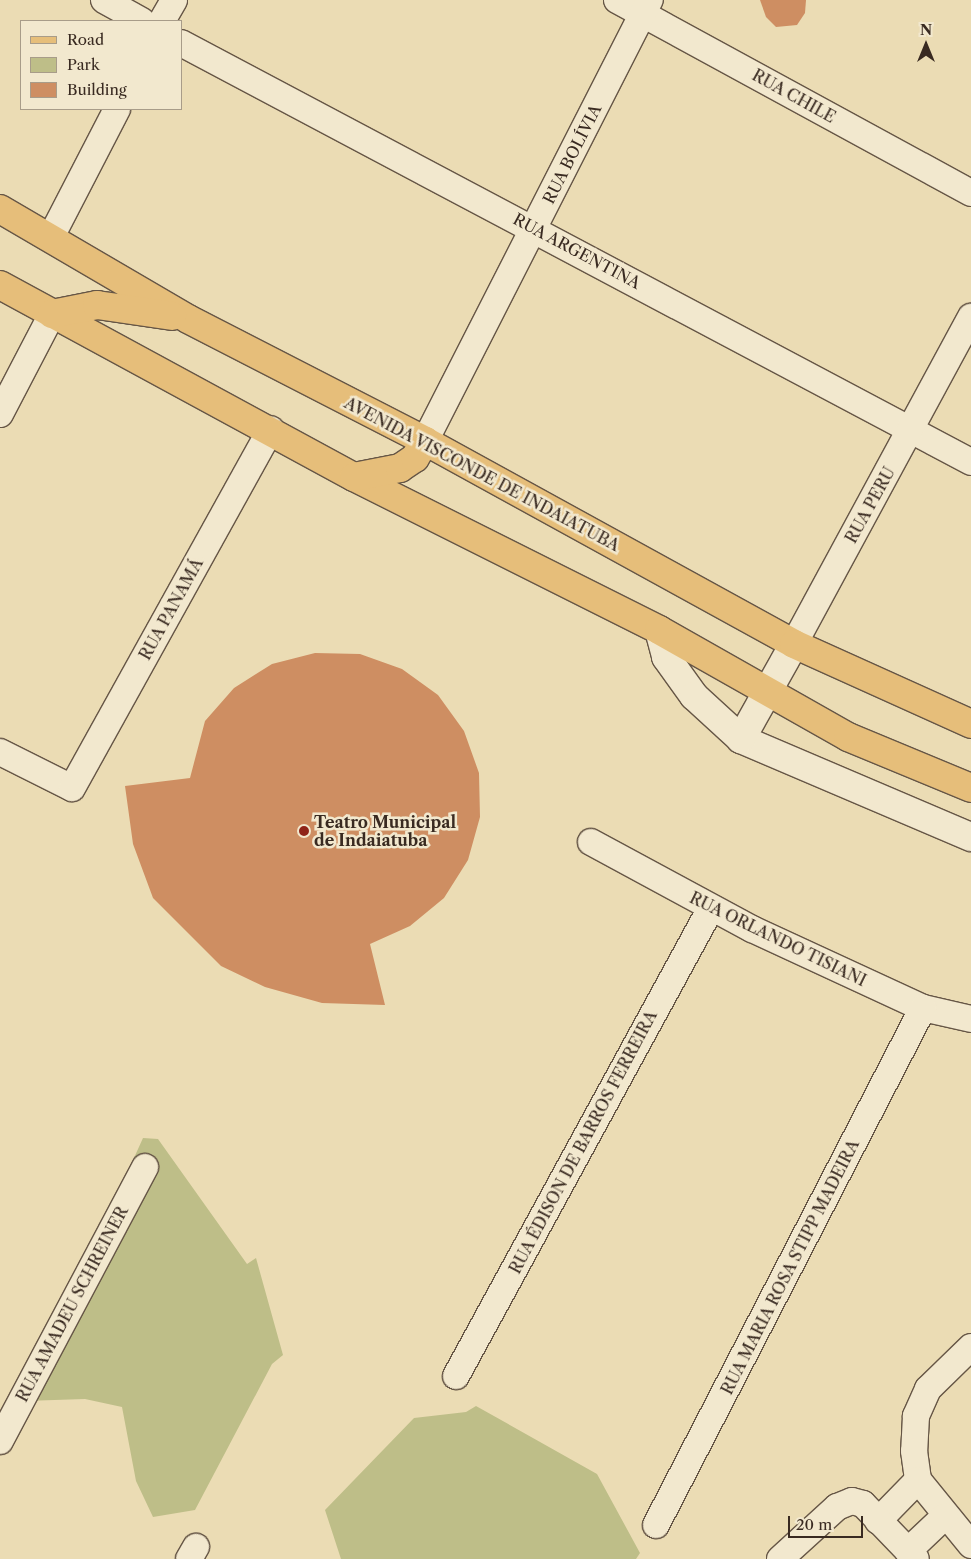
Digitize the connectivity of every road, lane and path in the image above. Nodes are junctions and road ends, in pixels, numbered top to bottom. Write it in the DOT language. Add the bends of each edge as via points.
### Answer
graph roads {
  1 [pos="104,0"];
  2 [pos="174,0"];
  3 [pos="617,0"];
  4 [pos="647,7"];
  5 [pos="140,20"];
  6 [pos="163,20"];
  7 [pos="182,44"];
  8 [pos="116,110"];
  9 [pos="971,193"];
  10 [pos="0,209"];
  11 [pos="534,228"];
  12 [pos="51,237"];
  13 [pos="0,285"];
  14 [pos="52,314"];
  15 [pos="971,316"];
  16 [pos="188,318"];
  17 [pos="0,414"];
  18 [pos="270,429"];
  19 [pos="910,431"];
  20 [pos="425,441"];
  21 [pos="971,462"];
  22 [pos="354,477"];
  23 [pos="659,630"];
  24 [pos="794,644"];
  25 [pos="766,692"];
  26 [pos="971,724"];
  27 [pos="741,739"];
  28 [pos="0,752"];
  29 [pos="971,788"];
  30 [pos="971,837"];
  31 [pos="591,842"];
  32 [pos="711,908"];
  33 [pos="923,1008"];
  34 [pos="971,1020"];
  35 [pos="145,1167"];
  36 [pos="971,1347"];
  37 [pos="456,1376"];
  38 [pos="0,1441"];
  39 [pos="918,1480"];
  40 [pos="944,1516"];
  41 [pos="878,1521"];
  42 [pos="656,1525"];
  43 [pos="971,1545"];
  44 [pos="912,1555"];
  45 [pos="780,1559"];
  1 -- 5 [label="street"];
  2 -- 6 [label="street"];
  3 -- 4 [label="street, RUA CHILE"];
  4 -- 9 [label="street, RUA CHILE"];
  4 -- 11 [label="street, RUA BOLÍVIA"];
  7 -- 11 [label="street, RUA ARGENTINA"];
  8 -- 12 [label="street"];
  10 -- 12 [label="main road, AVENIDA VISCONDE DE INDAIATUBA"];
  11 -- 19 [label="street, RUA ARGENTINA"];
  11 -- 20 [label="street, RUA BOLÍVIA"];
  12 -- 16 [label="main road, AVENIDA VISCONDE DE INDAIATUBA"];
  13 -- 14 [label="main road"];
  14 -- 16 [label="main road" via="96,305"];
  14 -- 17 [label="street"];
  14 -- 18 [label="main road"];
  15 -- 19 [label="street, RUA PERU"];
  16 -- 20 [label="main road, AVENIDA VISCONDE DE INDAIATUBA"];
  18 -- 22 [label="main road"];
  18 -- 28 [label="street, RUA PANAMÁ" via="72,788"];
  19 -- 21 [label="street, RUA ARGENTINA"];
  19 -- 24 [label="street, RUA PERU"];
  20 -- 22 [label="main road" via="415,458 400,468"];
  20 -- 24 [label="main road, AVENIDA VISCONDE DE INDAIATUBA"];
  22 -- 23 [label="main road"];
  23 -- 25 [label="main road"];
  23 -- 27 [label="street" via="666,657 694,696"];
  24 -- 25 [label="street, RUA PERU"];
  24 -- 26 [label="main road, AVENIDA VISCONDE DE INDAIATUBA"];
  25 -- 27 [label="street, RUA PERU"];
  25 -- 29 [label="main road" via="848,737"];
  27 -- 30 [label="street"];
  31 -- 32 [label="street, RUA ORLANDO TISIANI"];
  32 -- 33 [label="street, RUA ORLANDO TISIANI"];
  32 -- 37 [label="street, RUA ÉDISON DE BARROS FERREIRA"];
  33 -- 34 [label="street, RUA ORLANDO TISIANI"];
  33 -- 42 [label="street, RUA MARIA ROSA STIPP MADEIRA"];
  35 -- 38 [label="street, RUA AMADEU SCHREINER"];
  36 -- 39 [label="street" via="928,1389 916,1416"];
  39 -- 40 [label="street"];
  39 -- 41 [label="street"];
  40 -- 43 [label="street"];
  40 -- 44 [label="street"];
  41 -- 44 [label="street"];
  41 -- 45 [label="street" via="863,1504 844,1504"];
}
